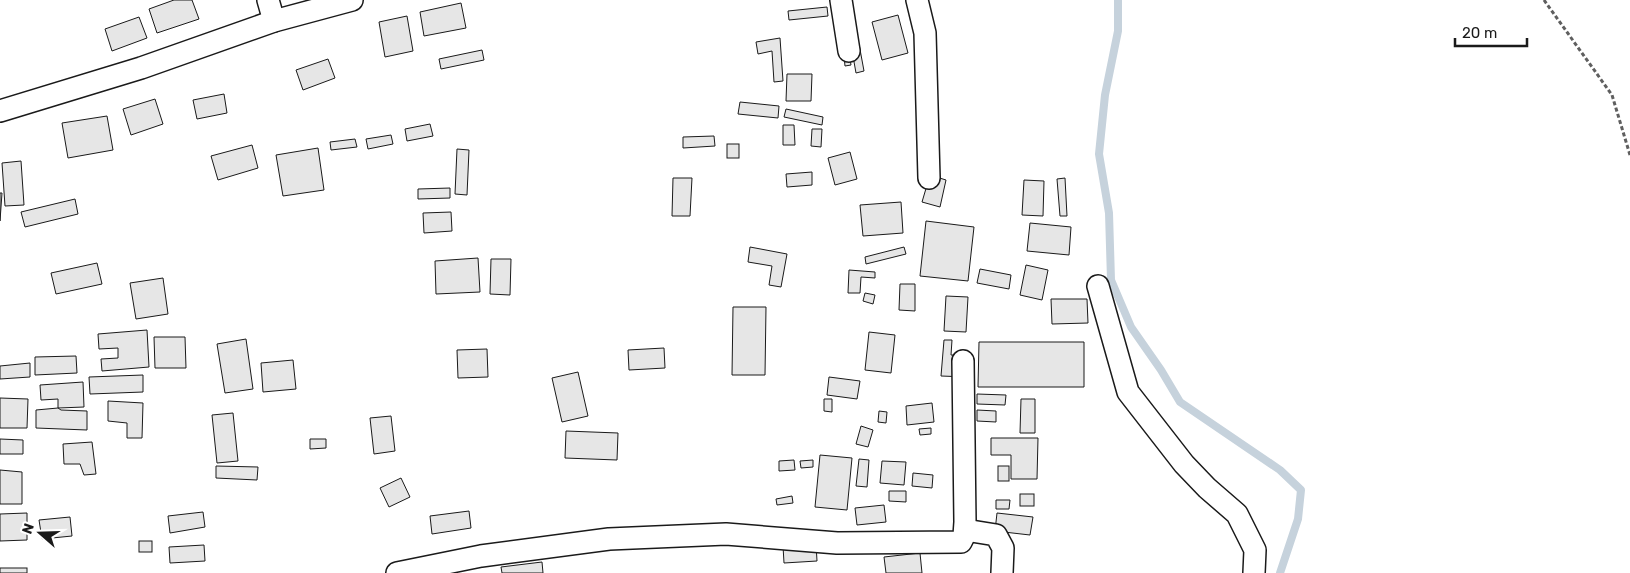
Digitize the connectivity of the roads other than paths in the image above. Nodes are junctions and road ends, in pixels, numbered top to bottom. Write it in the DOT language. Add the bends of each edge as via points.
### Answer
graph roads {
  1 [pos="268,0"];
  2 [pos="352,0"];
  3 [pos="841,0"];
  4 [pos="917,0"];
  5 [pos="274,21"];
  6 [pos="849,51"];
  7 [pos="0,111"];
  8 [pos="929,178"];
  9 [pos="1098,286"];
  10 [pos="963,361"];
  11 [pos="965,530"];
  12 [pos="397,573"];
  13 [pos="1002,573"];
  14 [pos="1254,573"];
  1 -- 5 [label="street"];
  2 -- 5 [label="street"];
  3 -- 6 [label="street"];
  4 -- 8 [label="street" via="925,33"];
  5 -- 7 [label="street" via="141,68"];
  9 -- 14 [label="street" via="1128,392 1184,464 1237,514 1256,550"];
  10 -- 11 [label="street"];
  11 -- 12 [label="street" via="961,542 838,543 726,534 609,539 481,556"];
  11 -- 13 [label="street" via="996,535 1002,548"];
}
